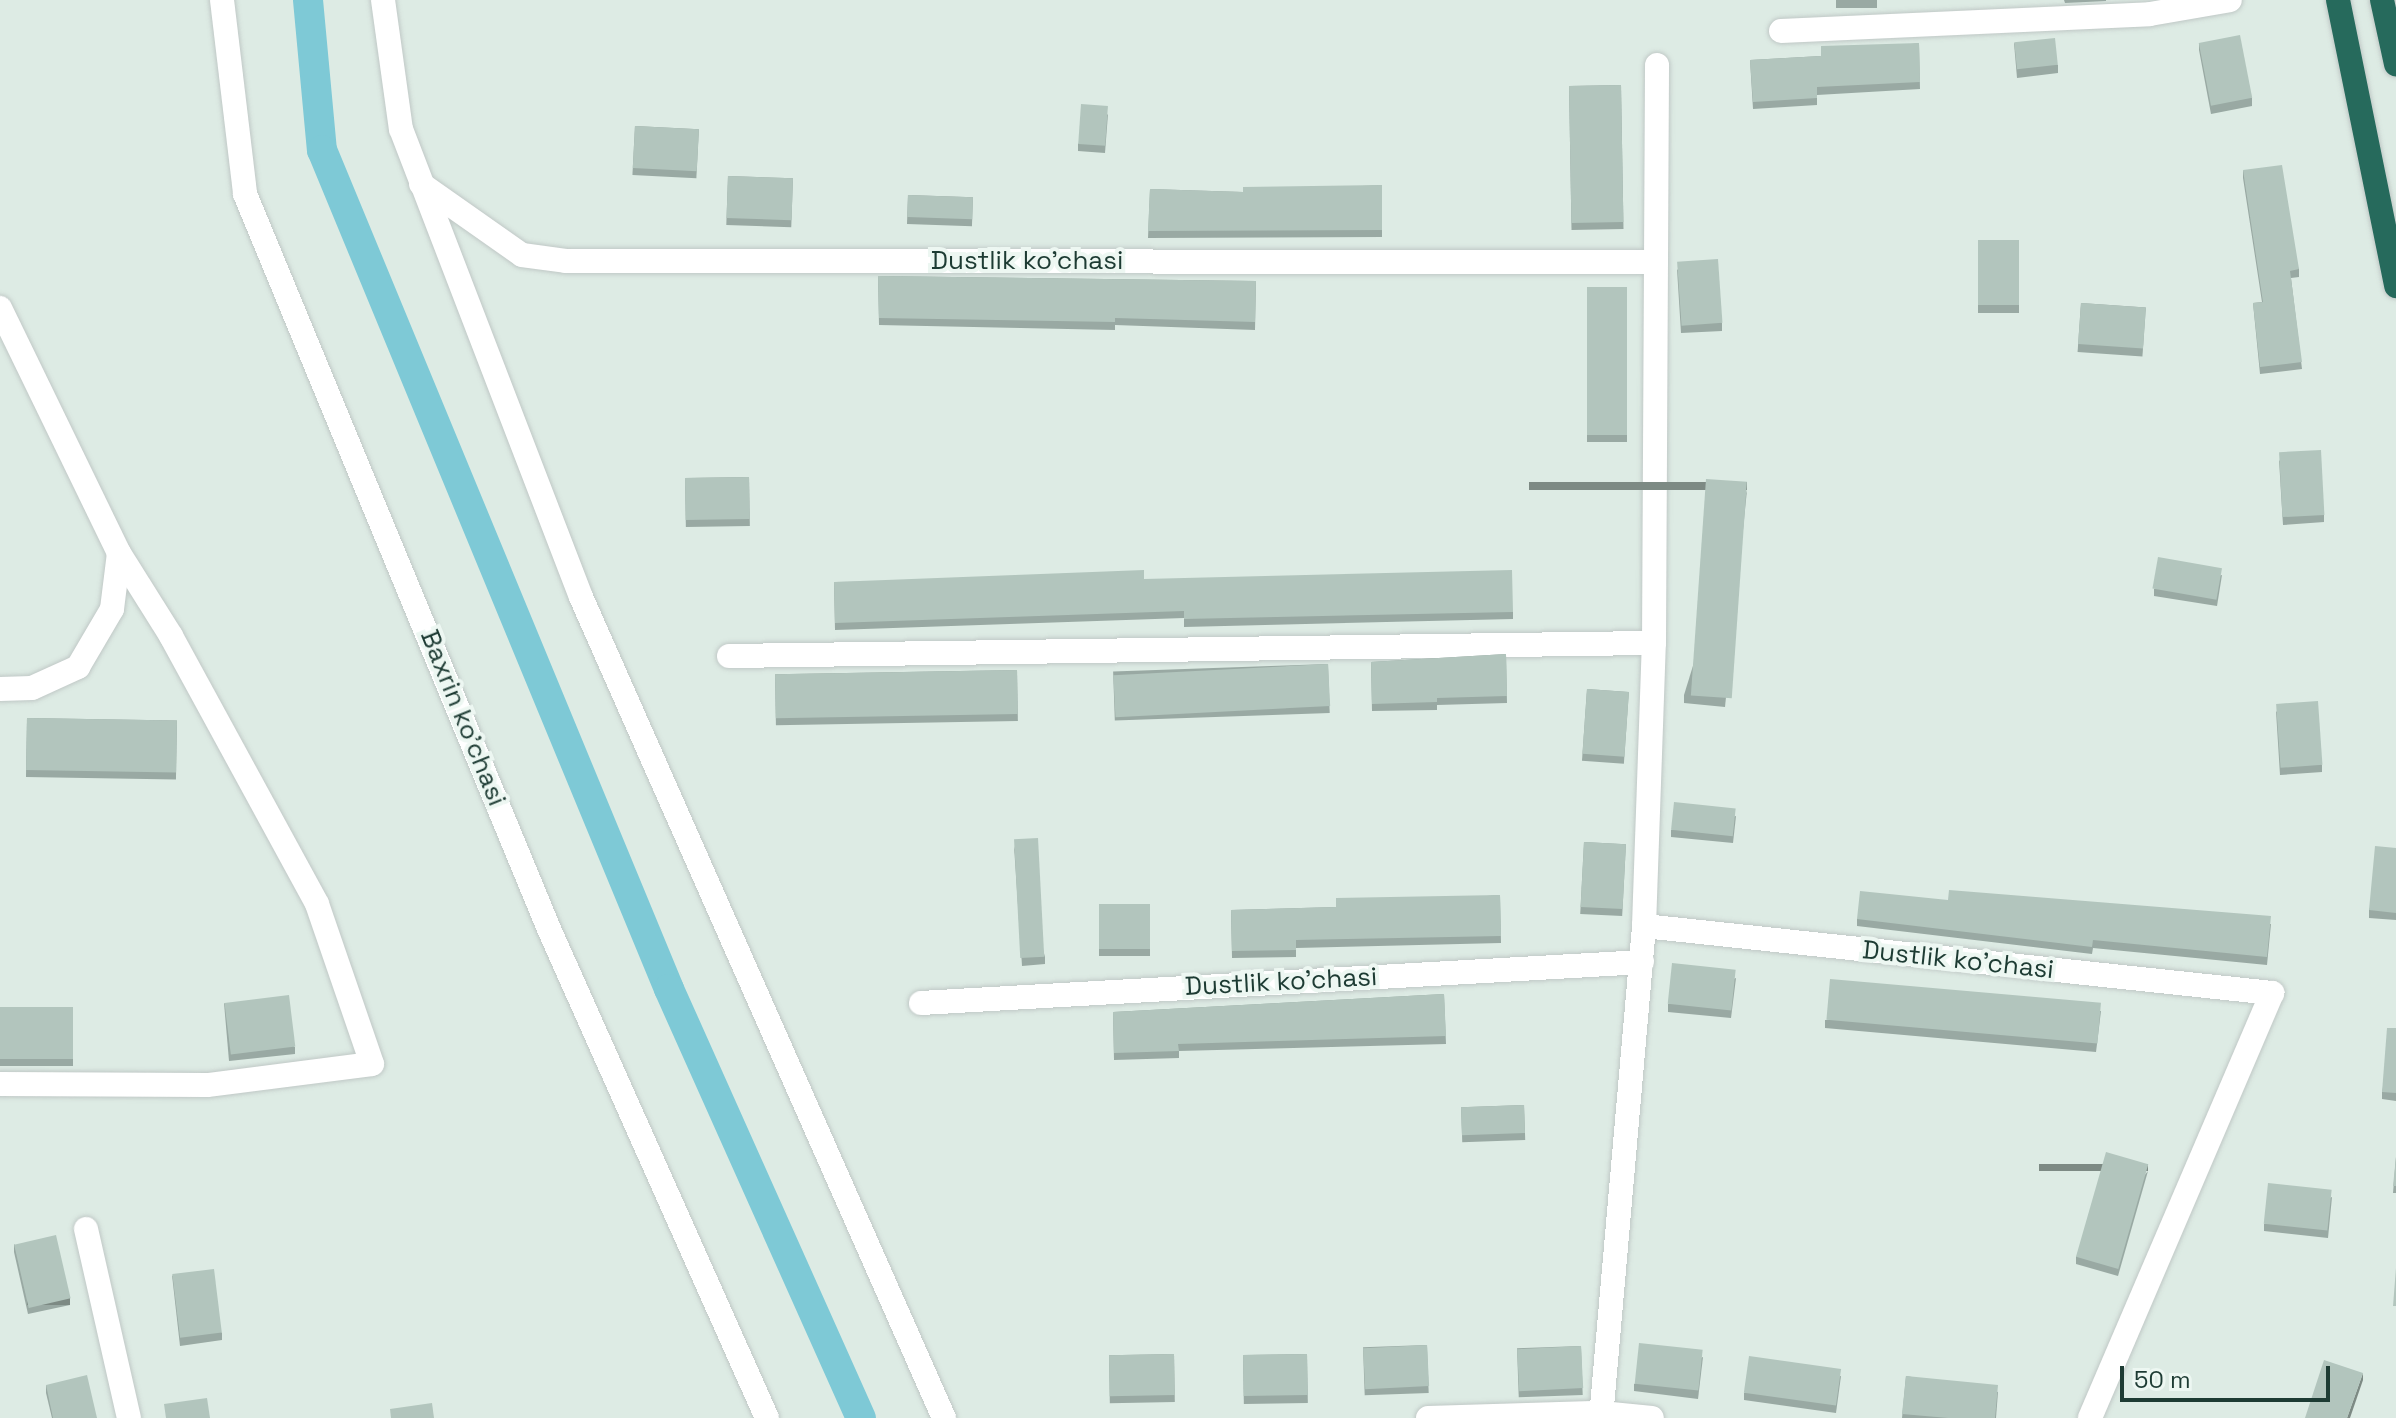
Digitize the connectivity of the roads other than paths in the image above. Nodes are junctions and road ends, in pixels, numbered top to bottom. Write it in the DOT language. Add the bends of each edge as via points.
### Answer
graph roads {
  1 [pos="222,0"];
  2 [pos="383,0"];
  3 [pos="2230,0"];
  4 [pos="2338,0"];
  5 [pos="2382,0"];
  6 [pos="1781,31"];
  7 [pos="2396,64"];
  8 [pos="1657,65"];
  9 [pos="421,184"];
  10 [pos="1656,262"];
  11 [pos="2396,286"];
  12 [pos="0,308"];
  13 [pos="119,553"];
  14 [pos="1654,643"];
  15 [pos="729,656"];
  16 [pos="0,689"];
  17 [pos="1644,926"];
  18 [pos="1642,962"];
  19 [pos="921,1003"];
  20 [pos="0,1084"];
  21 [pos="86,1229"];
  22 [pos="1601,1415"];
  23 [pos="129,1418"];
  24 [pos="767,1418"];
  25 [pos="944,1418"];
  26 [pos="1428,1418"];
  27 [pos="1652,1418"];
  28 [pos="2090,1418"];
  1 -- 24 [label="street, Baxrin ko'chasi" via="245,194 549,929"];
  2 -- 9 [label="street" via="401,129"];
  3 -- 6 [label="street" via="2150,14"];
  4 -- 11 [label="highway"];
  5 -- 7 [label="highway"];
  8 -- 10 [label="street"];
  9 -- 10 [label="street, Dustlik ko'chasi" via="522,255 566,261"];
  9 -- 25 [label="street" via="581,597"];
  10 -- 14 [label="street"];
  12 -- 13 [label="street"];
  13 -- 16 [label="street" via="112,609 78,667 32,688"];
  13 -- 20 [label="street" via="241,760 317,904 372,1064 207,1085"];
  14 -- 15 [label="street"];
  14 -- 17 [label="street"];
  17 -- 18 [label="street"];
  17 -- 28 [label="street, Dustlik ko'chasi" via="2272,993"];
  18 -- 19 [label="street, Dustlik ko'chasi"];
  18 -- 22 [label="street"];
  21 -- 23 [label="street"];
  22 -- 26 [label="street"];
  22 -- 27 [label="street"];
}
